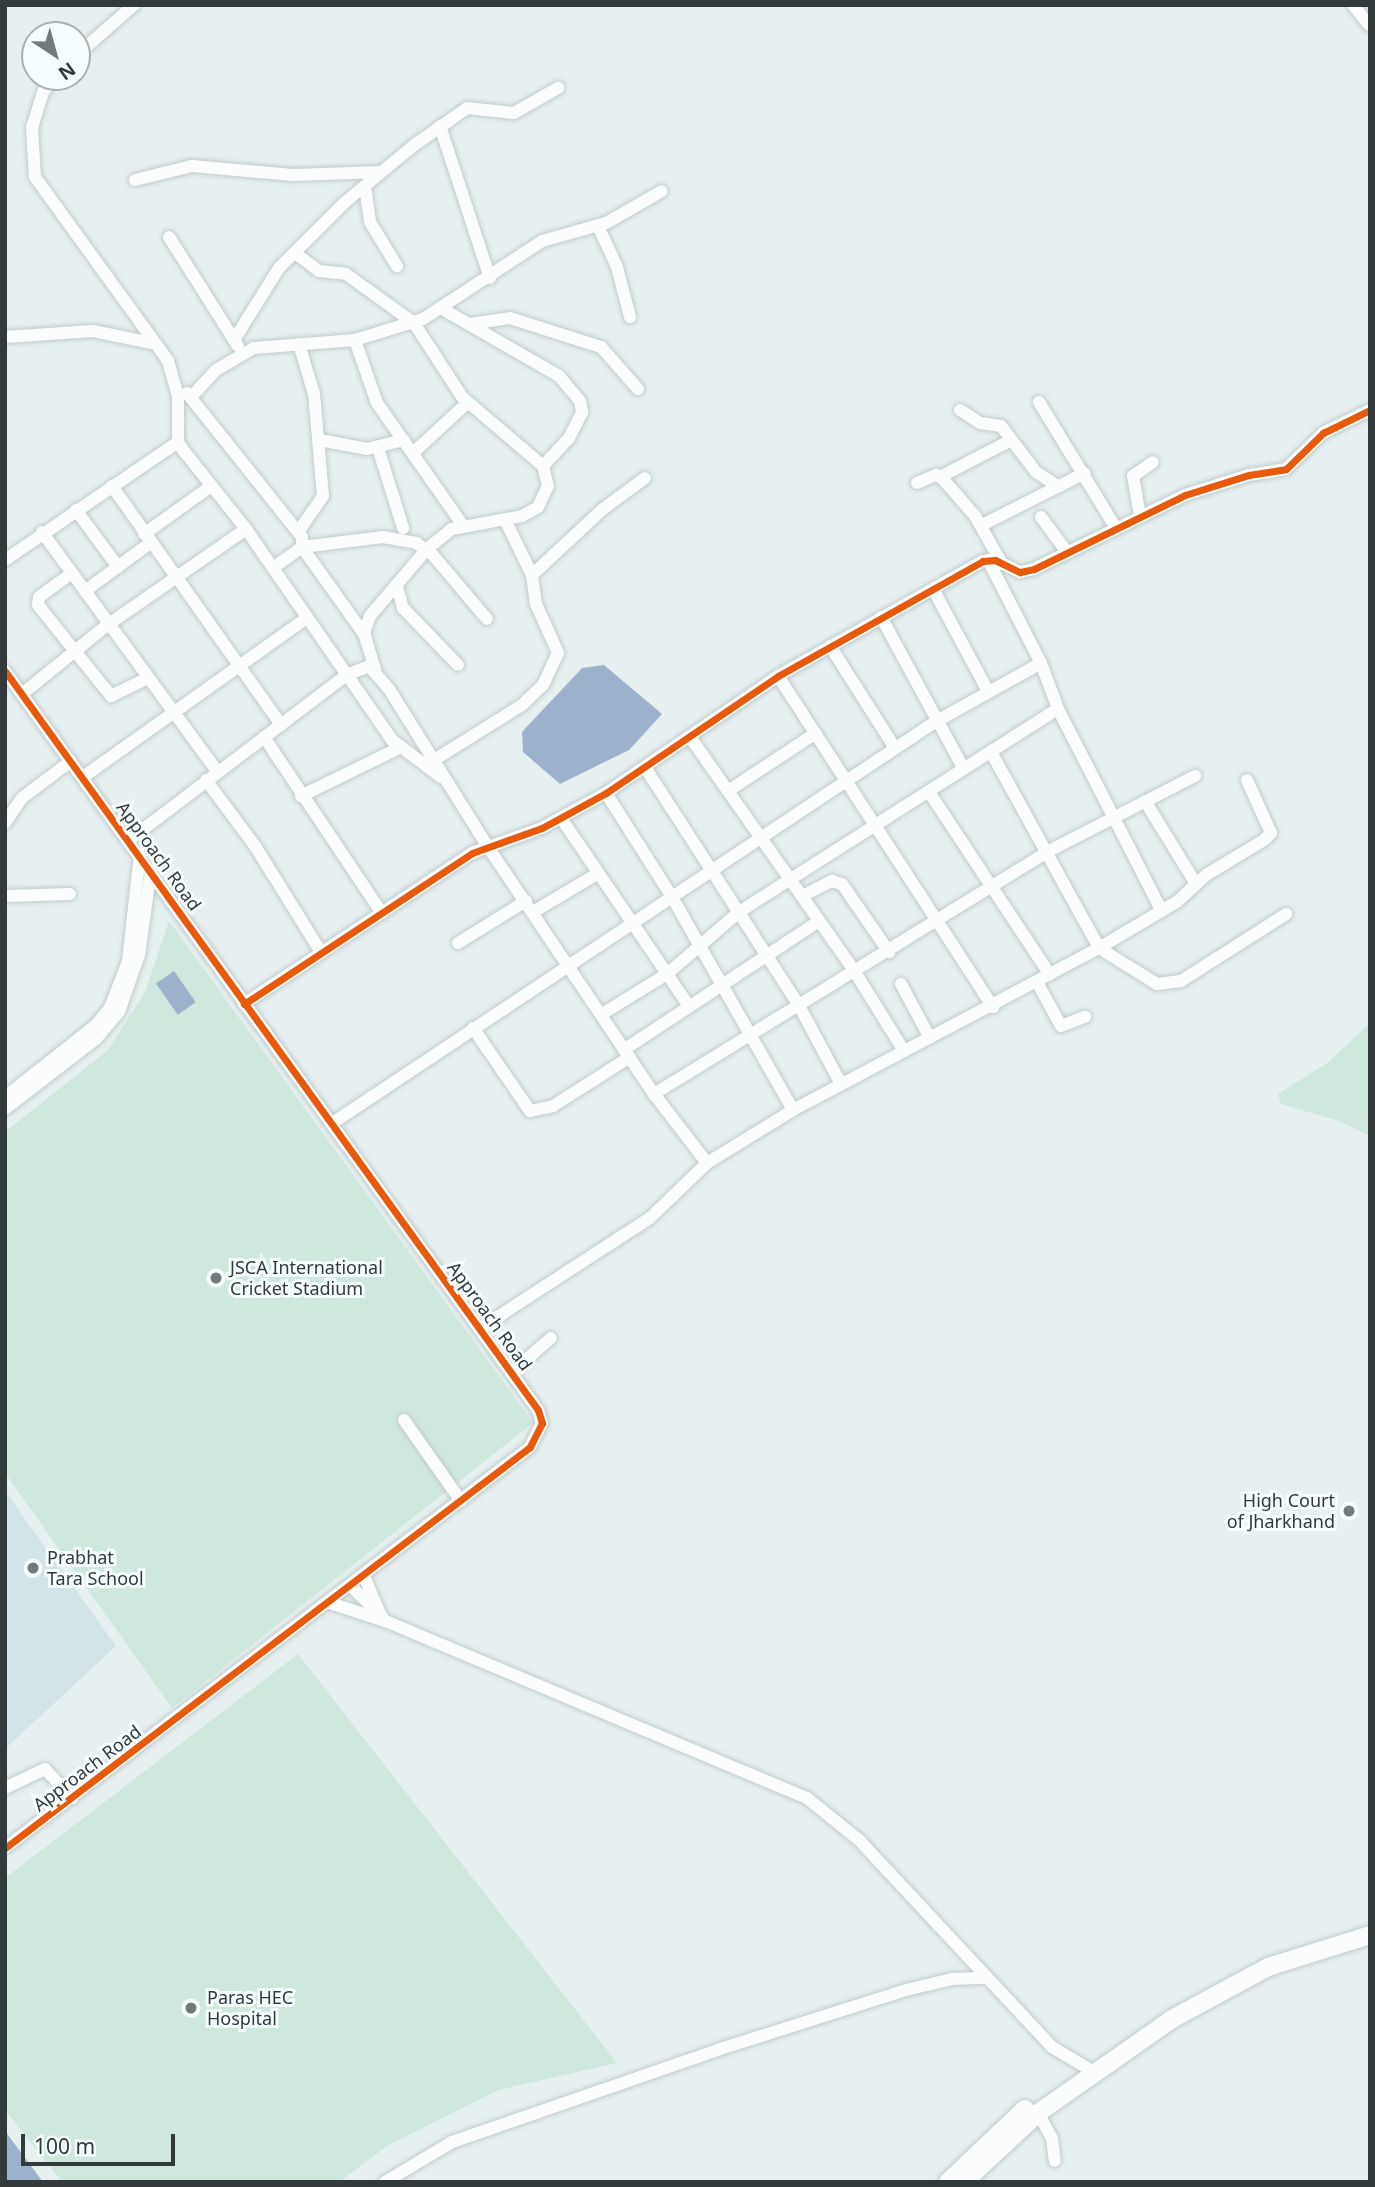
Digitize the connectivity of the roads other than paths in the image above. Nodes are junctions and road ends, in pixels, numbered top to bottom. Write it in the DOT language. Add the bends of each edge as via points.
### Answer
graph roads {
  1 [pos="134,5"];
  2 [pos="1353,5"];
  3 [pos="1370,26"];
  4 [pos="91,43"];
  5 [pos="558,88"];
  6 [pos="44,91"];
  7 [pos="440,126"];
  8 [pos="381,172"];
  9 [pos="135,180"];
  10 [pos="365,186"];
  11 [pos="662,191"];
  12 [pos="598,226"];
  13 [pos="169,237"];
  14 [pos="295,253"];
  15 [pos="397,266"];
  16 [pos="491,278"];
  17 [pos="444,310"];
  18 [pos="630,317"];
  19 [pos="414,323"];
  20 [pos="470,324"];
  21 [pos="5,337"];
  22 [pos="234,340"];
  23 [pos="355,340"];
  24 [pos="156,344"];
  25 [pos="299,344"];
  26 [pos="242,352"];
  27 [pos="174,376"];
  28 [pos="638,389"];
  29 [pos="191,397"];
  30 [pos="468,402"];
  31 [pos="1039,402"];
  32 [pos="960,410"];
  33 [pos="1370,410"];
  34 [pos="320,440"];
  35 [pos="404,440"];
  36 [pos="1011,440"];
  37 [pos="178,442"];
  38 [pos="378,448"];
  39 [pos="413,453"];
  40 [pos="1153,462"];
  41 [pos="543,466"];
  42 [pos="1085,473"];
  43 [pos="940,477"];
  44 [pos="645,478"];
  45 [pos="917,483"];
  46 [pos="112,486"];
  47 [pos="211,486"];
  48 [pos="1059,487"];
  49 [pos="76,510"];
  50 [pos="1140,516"];
  51 [pos="1041,517"];
  52 [pos="505,520"];
  53 [pos="462,524"];
  54 [pos="982,525"];
  55 [pos="403,528"];
  56 [pos="1116,528"];
  57 [pos="246,529"];
  58 [pos="42,532"];
  59 [pos="298,532"];
  60 [pos="147,539"];
  61 [pos="302,547"];
  62 [pos="427,549"];
  63 [pos="1067,552"];
  64 [pos="5,560"];
  65 [pos="995,561"];
  66 [pos="118,567"];
  67 [pos="273,568"];
  68 [pos="72,573"];
  69 [pos="532,575"];
  70 [pos="174,580"];
  71 [pos="397,586"];
  72 [pos="933,589"];
  73 [pos="85,591"];
  74 [pos="881,617"];
  75 [pos="307,618"];
  76 [pos="487,619"];
  77 [pos="106,626"];
  78 [pos="364,634"];
  79 [pos="830,646"];
  80 [pos="77,649"];
  81 [pos="1041,663"];
  82 [pos="458,665"];
  83 [pos="240,667"];
  84 [pos="375,670"];
  85 [pos="5,671"];
  86 [pos="346,676"];
  87 [pos="778,676"];
  88 [pos="146,679"];
  89 [pos="988,691"];
  90 [pos="22,694"];
  91 [pos="1058,709"];
  92 [pos="174,713"];
  93 [pos="935,722"];
  94 [pos="281,725"];
  95 [pos="816,733"];
  96 [pos="264,737"];
  97 [pos="690,737"];
  98 [pos="399,748"];
  99 [pos="895,748"];
  100 [pos="990,752"];
  101 [pos="434,760"];
  102 [pos="71,761"];
  103 [pos="646,769"];
  104 [pos="964,769"];
  105 [pos="217,771"];
  106 [pos="1195,776"];
  107 [pos="83,777"];
  108 [pos="206,780"];
  109 [pos="846,780"];
  110 [pos="1247,780"];
  111 [pos="447,781"];
  112 [pos="728,791"];
  113 [pos="929,792"];
  114 [pos="606,793"];
  115 [pos="301,796"];
  116 [pos="1145,801"];
  117 [pos="1112,817"];
  118 [pos="561,818"];
  119 [pos="5,823"];
  120 [pos="876,826"];
  121 [pos="760,836"];
  122 [pos="129,840"];
  123 [pos="488,847"];
  124 [pos="1045,853"];
  125 [pos="139,854"];
  126 [pos="151,870"];
  127 [pos="710,870"];
  128 [pos="597,874"];
  129 [pos="790,880"];
  130 [pos="1196,884"];
  131 [pos="991,885"];
  132 [pos="70,894"];
  133 [pos="5,896"];
  134 [pos="802,896"];
  135 [pos="672,897"];
  136 [pos="529,907"];
  137 [pos="1162,911"];
  138 [pos="738,912"];
  139 [pos="382,913"];
  140 [pos="1286,914"];
  141 [pos="819,921"];
  142 [pos="936,921"];
  143 [pos="631,924"];
  144 [pos="458,943"];
  145 [pos="701,946"];
  146 [pos="1099,948"];
  147 [pos="321,952"];
  148 [pos="889,952"];
  149 [pos="766,955"];
  150 [pos="570,965"];
  151 [pos="855,972"];
  152 [pos="667,974"];
  153 [pos="1050,975"];
  154 [pos="722,982"];
  155 [pos="1038,982"];
  156 [pos="901,984"];
  157 [pos="244,1004"];
  158 [pos="798,1004"];
  159 [pos="689,1006"];
  160 [pos="993,1007"];
  161 [pos="602,1014"];
  162 [pos="1085,1017"];
  163 [pos="473,1028"];
  164 [pos="750,1033"];
  165 [pos="930,1038"];
  166 [pos="904,1051"];
  167 [pos="627,1053"];
  168 [pos="841,1084"];
  169 [pos="654,1094"];
  170 [pos="5,1097"];
  171 [pos="5,1109"];
  172 [pos="793,1110"];
  173 [pos="331,1124"];
  174 [pos="707,1163"];
  175 [pos="479,1329"];
  176 [pos="551,1338"];
  177 [pos="511,1373"];
  178 [pos="404,1420"];
  179 [pos="461,1501"];
  180 [pos="364,1576"];
  181 [pos="351,1586"];
  182 [pos="327,1605"];
  183 [pos="385,1620"];
  184 [pos="5,1788"];
  185 [pos="72,1798"];
  186 [pos="5,1849"];
  187 [pos="1370,1935"];
  188 [pos="985,1978"];
  189 [pos="1088,2070"];
  190 [pos="1038,2113"];
  191 [pos="1055,2161"];
  192 [pos="385,2182"];
  193 [pos="948,2182"];
  194 [pos="964,2182"];
  1 -- 4 [label="street"];
  2 -- 3 [label="street"];
  5 -- 7 [label="street" via="522,110 467,108"];
  6 -- 24 [label="street" via="32,127 35,177"];
  7 -- 8 [label="street"];
  7 -- 16 [label="street"];
  8 -- 9 [label="street" via="293,175 192,166"];
  8 -- 10 [label="street"];
  10 -- 14 [label="street"];
  10 -- 15 [label="street" via="370,222"];
  11 -- 12 [label="street"];
  12 -- 16 [label="street" via="555,235"];
  12 -- 18 [label="street" via="617,267"];
  13 -- 22 [label="street"];
  14 -- 19 [label="street" via="319,271 345,274"];
  14 -- 22 [label="street" via="266,285"];
  16 -- 17 [label="street"];
  17 -- 19 [label="street"];
  17 -- 20 [label="street"];
  19 -- 23 [label="street"];
  19 -- 30 [label="street"];
  20 -- 28 [label="street" via="510,318 601,348"];
  20 -- 41 [label="street" via="559,376 580,401 580,422"];
  21 -- 24 [label="street" via="93,331"];
  22 -- 26 [label="street"];
  23 -- 25 [label="street"];
  23 -- 35 [label="street" via="377,403"];
  24 -- 27 [label="street"];
  25 -- 26 [label="street"];
  25 -- 34 [label="street" via="314,394"];
  26 -- 29 [label="street" via="216,370"];
  27 -- 29 [label="street"];
  27 -- 37 [label="street"];
  29 -- 59 [label="street"];
  30 -- 39 [label="street"];
  30 -- 41 [label="street"];
  31 -- 42 [label="street"];
  32 -- 36 [label="street" via="980,423 997,423"];
  33 -- 50 [label="street" via="1323,433 1286,469 1185,495"];
  34 -- 38 [label="street"];
  34 -- 59 [label="street" via="323,496"];
  35 -- 38 [label="street"];
  35 -- 39 [label="street"];
  36 -- 43 [label="street"];
  36 -- 48 [label="street" via="1036,472"];
  37 -- 46 [label="street"];
  37 -- 47 [label="street"];
  38 -- 55 [label="street"];
  39 -- 53 [label="street"];
  40 -- 50 [label="street" via="1133,476"];
  41 -- 52 [label="street" via="548,486 545,499 530,513"];
  42 -- 48 [label="street"];
  42 -- 56 [label="street"];
  43 -- 45 [label="street"];
  43 -- 54 [label="street"];
  44 -- 69 [label="street" via="603,509"];
  46 -- 49 [label="street"];
  46 -- 60 [label="street"];
  47 -- 57 [label="street"];
  47 -- 60 [label="street"];
  48 -- 54 [label="street"];
  49 -- 58 [label="street"];
  49 -- 66 [label="street"];
  50 -- 56 [label="street"];
  51 -- 63 [label="street"];
  52 -- 53 [label="street"];
  52 -- 69 [label="street"];
  53 -- 62 [label="street"];
  54 -- 65 [label="street"];
  56 -- 63 [label="street"];
  57 -- 67 [label="street"];
  57 -- 70 [label="street"];
  58 -- 64 [label="street"];
  58 -- 68 [label="street"];
  59 -- 61 [label="street"];
  60 -- 66 [label="street"];
  60 -- 70 [label="street"];
  61 -- 62 [label="street" via="396,537"];
  61 -- 67 [label="street"];
  61 -- 78 [label="street"];
  62 -- 71 [label="street"];
  62 -- 76 [label="street"];
  63 -- 65 [label="street" via="1025,572"];
  65 -- 72 [label="street"];
  65 -- 81 [label="street"];
  66 -- 73 [label="street"];
  67 -- 75 [label="street"];
  68 -- 73 [label="street"];
  68 -- 80 [label="street" via="37,601"];
  69 -- 101 [label="street" via="536,604 557,642 555,663 543,685 522,705"];
  70 -- 77 [label="street"];
  70 -- 83 [label="street"];
  71 -- 78 [label="street" via="366,621"];
  71 -- 82 [label="street" via="403,608"];
  72 -- 74 [label="street"];
  72 -- 89 [label="street"];
  73 -- 77 [label="street"];
  74 -- 79 [label="street"];
  74 -- 93 [label="street"];
  75 -- 83 [label="street"];
  75 -- 86 [label="street"];
  77 -- 80 [label="street"];
  77 -- 88 [label="street"];
  78 -- 84 [label="street"];
  79 -- 87 [label="street"];
  79 -- 99 [label="street"];
  80 -- 88 [label="street" via="111,696"];
  80 -- 90 [label="street"];
  81 -- 89 [label="street"];
  81 -- 91 [label="street"];
  83 -- 92 [label="street"];
  83 -- 94 [label="street"];
  84 -- 86 [label="street" via="362,667"];
  84 -- 101 [label="street"];
  85 -- 90 [label="street, Approach Road"];
  86 -- 94 [label="street"];
  86 -- 98 [label="street"];
  87 -- 95 [label="street"];
  87 -- 97 [label="street"];
  88 -- 92 [label="street"];
  89 -- 93 [label="street"];
  90 -- 102 [label="street, Approach Road"];
  91 -- 100 [label="street"];
  91 -- 117 [label="street"];
  92 -- 105 [label="street"];
  92 -- 107 [label="street"];
  93 -- 99 [label="street"];
  93 -- 104 [label="street"];
  94 -- 96 [label="street"];
  95 -- 109 [label="street"];
  95 -- 112 [label="street"];
  96 -- 105 [label="street"];
  96 -- 115 [label="street"];
  97 -- 103 [label="street"];
  97 -- 112 [label="street"];
  98 -- 111 [label="street"];
  98 -- 115 [label="street"];
  99 -- 109 [label="street"];
  100 -- 104 [label="street"];
  100 -- 124 [label="street"];
  101 -- 111 [label="street"];
  102 -- 107 [label="street, Approach Road"];
  102 -- 119 [label="street" via="22,798"];
  103 -- 114 [label="street"];
  103 -- 127 [label="street"];
  104 -- 113 [label="street"];
  105 -- 108 [label="street"];
  106 -- 116 [label="street"];
  107 -- 122 [label="street, Approach Road"];
  108 -- 122 [label="street"];
  108 -- 147 [label="street" via="255,846"];
  109 -- 120 [label="street"];
  109 -- 121 [label="street"];
  110 -- 130 [label="street" via="1270,833"];
  111 -- 123 [label="street"];
  112 -- 121 [label="street"];
  113 -- 120 [label="street"];
  113 -- 131 [label="street"];
  114 -- 118 [label="street"];
  114 -- 135 [label="street"];
  115 -- 139 [label="street"];
  116 -- 117 [label="street"];
  116 -- 130 [label="street"];
  117 -- 124 [label="street"];
  117 -- 137 [label="street"];
  118 -- 123 [label="street"];
  118 -- 128 [label="street"];
  120 -- 129 [label="street"];
  120 -- 142 [label="street"];
  121 -- 127 [label="street"];
  121 -- 129 [label="street"];
  122 -- 125 [label="street, Approach Road"];
  123 -- 136 [label="street"];
  123 -- 139 [label="street"];
  124 -- 131 [label="street"];
  124 -- 146 [label="street"];
  125 -- 126 [label="street, Approach Road"];
  125 -- 170 [label="street" via="128,961 110,1007 96,1025"];
  126 -- 157 [label="street, Approach Road"];
  126 -- 171 [label="street" via="139,955 119,1012 96,1039"];
  127 -- 135 [label="street"];
  127 -- 138 [label="street"];
  128 -- 136 [label="street"];
  128 -- 143 [label="street"];
  129 -- 134 [label="street"];
  129 -- 138 [label="street"];
  130 -- 137 [label="street"];
  131 -- 142 [label="street"];
  131 -- 153 [label="street"];
  132 -- 133 [label="street"];
  134 -- 141 [label="street"];
  134 -- 148 [label="street" via="832,881 842,884"];
  135 -- 143 [label="street"];
  135 -- 145 [label="street"];
  136 -- 144 [label="street"];
  136 -- 150 [label="street"];
  137 -- 146 [label="street"];
  138 -- 145 [label="street"];
  138 -- 149 [label="street"];
  139 -- 147 [label="street"];
  140 -- 146 [label="street" via="1168,985 1157,984"];
  141 -- 149 [label="street"];
  141 -- 151 [label="street"];
  142 -- 148 [label="street"];
  142 -- 160 [label="street"];
  143 -- 150 [label="street"];
  143 -- 152 [label="street"];
  145 -- 152 [label="street"];
  145 -- 154 [label="street"];
  146 -- 153 [label="street"];
  147 -- 157 [label="street"];
  148 -- 151 [label="street"];
  149 -- 154 [label="street"];
  149 -- 158 [label="street"];
  150 -- 161 [label="street"];
  150 -- 163 [label="street"];
  151 -- 158 [label="street"];
  151 -- 166 [label="street"];
  152 -- 159 [label="street"];
  152 -- 161 [label="street"];
  153 -- 155 [label="street"];
  154 -- 159 [label="street"];
  154 -- 164 [label="street"];
  155 -- 160 [label="street"];
  155 -- 162 [label="street" via="1061,1026"];
  156 -- 165 [label="street"];
  157 -- 173 [label="street, Approach Road"];
  158 -- 164 [label="street"];
  158 -- 168 [label="street"];
  159 -- 167 [label="street"];
  160 -- 165 [label="street"];
  161 -- 167 [label="street"];
  163 -- 167 [label="street" via="530,1111 553,1105"];
  163 -- 173 [label="street"];
  164 -- 169 [label="street"];
  164 -- 172 [label="street"];
  165 -- 166 [label="street"];
  166 -- 168 [label="street"];
  167 -- 169 [label="street"];
  168 -- 172 [label="street"];
  169 -- 174 [label="street"];
  172 -- 174 [label="street"];
  173 -- 175 [label="street, Approach Road"];
  174 -- 175 [label="street" via="650,1219"];
  175 -- 177 [label="street, Approach Road"];
  176 -- 177 [label="street"];
  177 -- 179 [label="street, Approach Road" via="538,1410 542,1423 538,1434 530,1447"];
  178 -- 179 [label="street"];
  179 -- 180 [label="street, Approach Road"];
  180 -- 181 [label="street, Approach Road"];
  180 -- 183 [label="street"];
  181 -- 182 [label="street, Approach Road"];
  181 -- 183 [label="street"];
  182 -- 183 [label="street" via="372,1625"];
  182 -- 185 [label="street, Approach Road"];
  183 -- 188 [label="street" via="807,1798 859,1840"];
  184 -- 185 [label="street" via="45,1769"];
  185 -- 186 [label="street, Approach Road"];
  187 -- 189 [label="main road" via="1268,1967 1172,2019 1160,2019"];
  188 -- 189 [label="street" via="1052,2047"];
  188 -- 192 [label="street" via="952,1979 906,1990 705,2054 452,2142"];
  189 -- 190 [label="main road"];
  189 -- 193 [label="main road" via="1023,2111"];
  190 -- 191 [label="street" via="1052,2138"];
  190 -- 194 [label="main road"];
}
